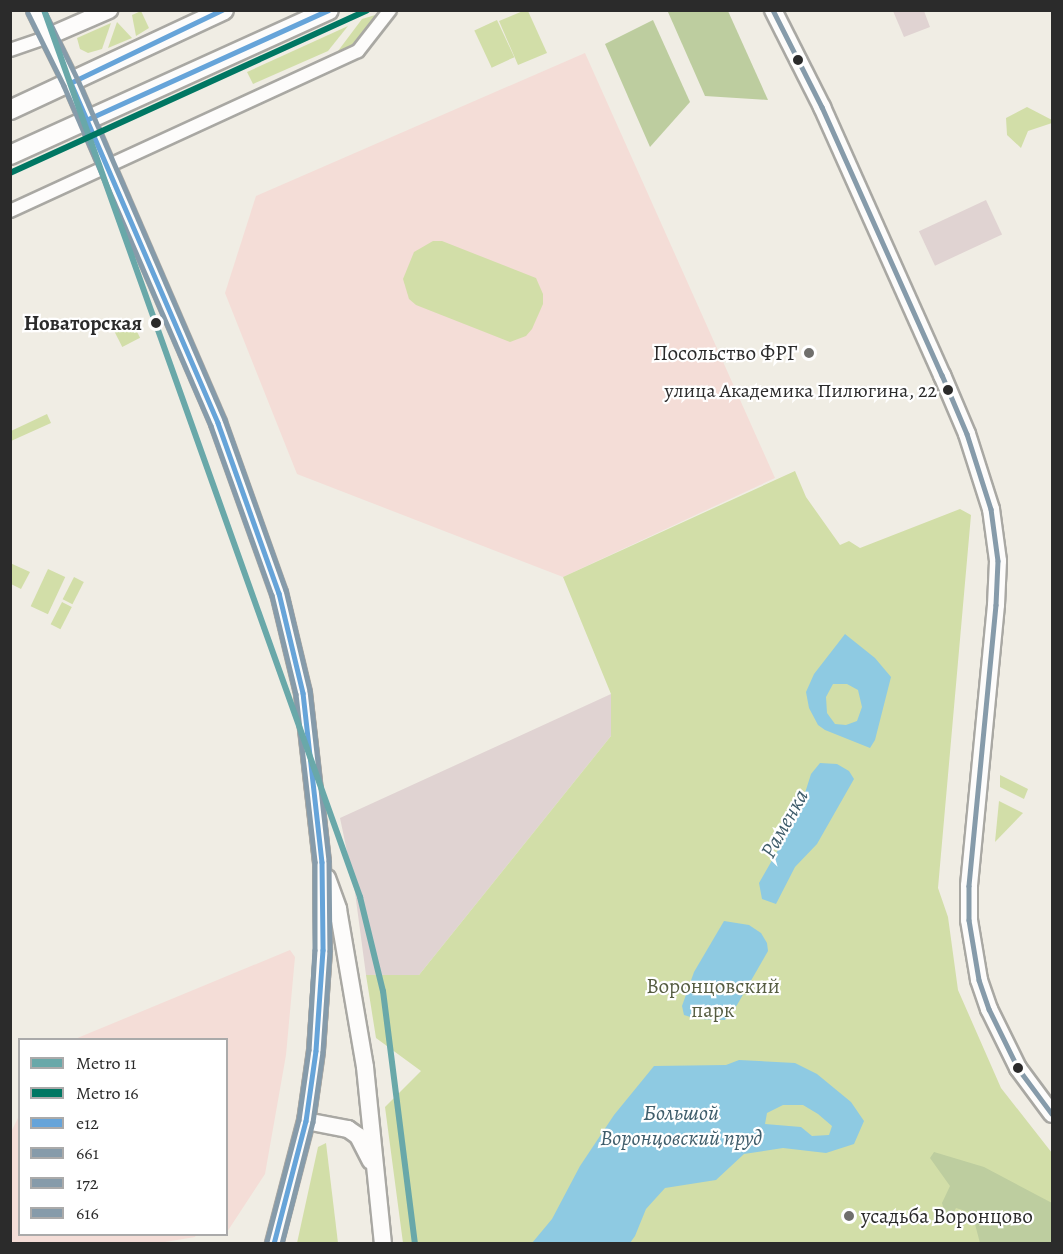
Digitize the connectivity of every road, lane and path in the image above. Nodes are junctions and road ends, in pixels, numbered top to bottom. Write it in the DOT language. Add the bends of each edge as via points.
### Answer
graph roads {
  1 [pos="35,10"];
  2 [pos="109,10"];
  3 [pos="224,10"];
  4 [pos="329,10"];
  5 [pos="390,10"];
  6 [pos="773,10"];
  7 [pos="47,37"];
  8 [pos="10,50"];
  9 [pos="71,83"];
  10 [pos="10,110"];
  11 [pos="86,120"];
  12 [pos="10,155"];
  13 [pos="108,168"];
  14 [pos="10,211"];
  15 [pos="322,862"];
  16 [pos="1053,1114"];
  17 [pos="306,1120"];
  18 [pos="376,1176"];
  19 [pos="274,1244"];
  20 [pos="383,1244"];
  1 -- 7 [label="street"];
  2 -- 7 [label="street"];
  3 -- 9 [label="main road"];
  4 -- 11 [label="main road"];
  5 -- 13 [label="street" via="358,51"];
  6 -- 16 [label="street" via="822,107 937,365 967,434 991,509 998,561 996,604 969,920 979,980 989,1009 1018,1068"];
  7 -- 8 [label="street"];
  7 -- 9 [label="street"];
  9 -- 10 [label="main road"];
  9 -- 11 [label="street"];
  11 -- 12 [label="main road"];
  11 -- 13 [label="street"];
  13 -- 14 [label="street"];
  13 -- 15 [label="street" via="218,423 279,593 303,693"];
  15 -- 17 [label="street" via="323,950 316,1052"];
  15 -- 18 [label="street" via="338,909 367,1084"];
  17 -- 18 [label="street" via="339,1126 358,1136"];
  17 -- 19 [label="street"];
  18 -- 20 [label="street"];
}
